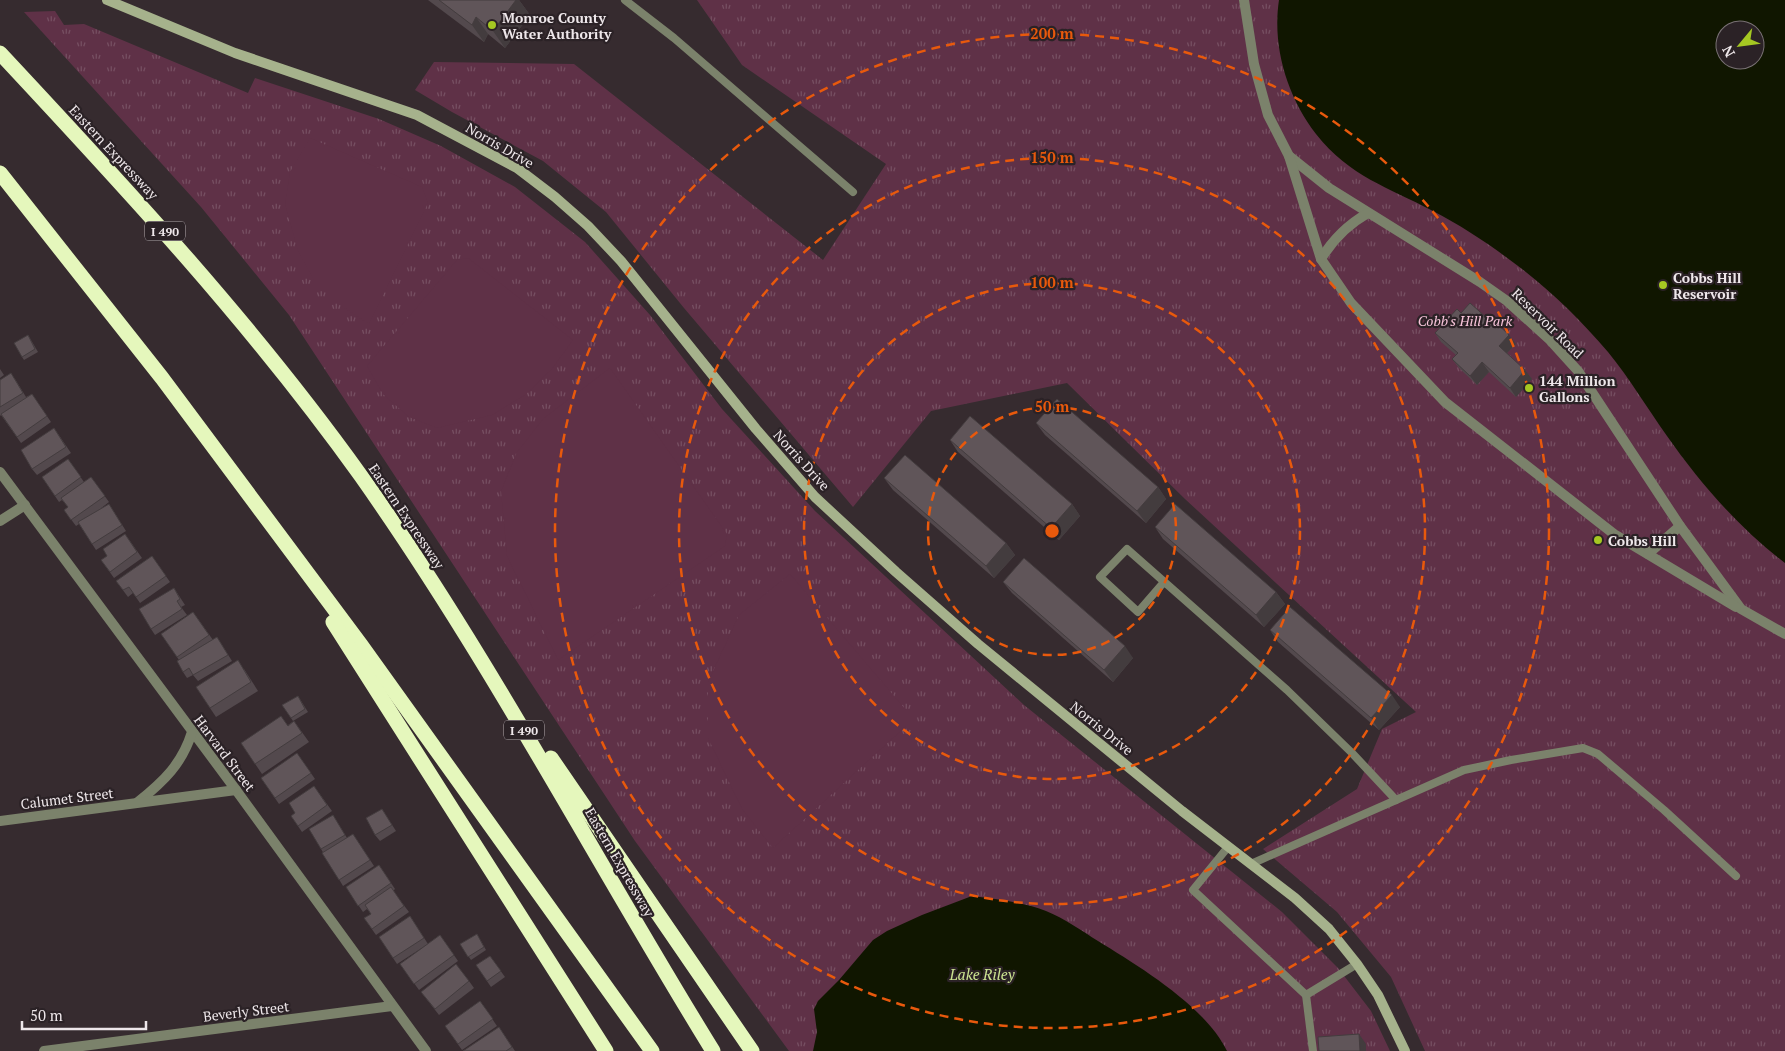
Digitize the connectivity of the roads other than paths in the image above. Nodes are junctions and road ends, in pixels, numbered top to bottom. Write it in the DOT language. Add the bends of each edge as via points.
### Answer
graph roads {
  1 [pos="108,0"];
  2 [pos="625,0"];
  3 [pos="1244,0"];
  4 [pos="0,53"];
  5 [pos="1289,156"];
  6 [pos="0,173"];
  7 [pos="853,192"];
  8 [pos="1368,213"];
  9 [pos="1321,259"];
  10 [pos="0,472"];
  11 [pos="25,505"];
  12 [pos="0,521"];
  13 [pos="272,526"];
  14 [pos="1680,526"];
  15 [pos="1648,554"];
  16 [pos="1164,582"];
  17 [pos="1741,610"];
  18 [pos="461,628"];
  19 [pos="1785,634"];
  20 [pos="192,732"];
  21 [pos="236,790"];
  22 [pos="1396,800"];
  23 [pos="138,803"];
  24 [pos="0,821"];
  25 [pos="1228,846"];
  26 [pos="1251,864"];
  27 [pos="1736,876"];
  28 [pos="1357,964"];
  29 [pos="1306,995"];
  30 [pos="392,1006"];
  31 [pos="44,1051"];
  32 [pos="426,1051"];
  33 [pos="606,1051"];
  34 [pos="652,1051"];
  35 [pos="713,1051"];
  36 [pos="752,1051"];
  37 [pos="1313,1051"];
  38 [pos="1405,1051"];
  1 -- 25 [label="street, Norris Drive" via="235,54 417,116 525,174 588,226 621,261 815,497 978,644"];
  2 -- 7 [label="lane"];
  3 -- 5 [label="street, Reservoir Road" via="1254,64 1268,115"];
  4 -- 18 [label="highway, Eastern Expressway / I 490" via="157,223 306,402 360,476"];
  5 -- 8 [label="street, Reservoir Road" via="1329,188"];
  5 -- 9 [label="street, Reservoir Road"];
  6 -- 13 [label="highway" via="132,339"];
  8 -- 9 [label="street" via="1340,233"];
  8 -- 14 [label="street, Reservoir Road" via="1494,292 1549,339 1578,371"];
  9 -- 15 [label="street, Reservoir Road" via="1351,303 1445,402 1614,534"];
  10 -- 11 [label="street, Harvard Street"];
  11 -- 12 [label="street"];
  11 -- 20 [label="street, Harvard Street"];
  13 -- 33 [label="highway"];
  13 -- 34 [label="highway" via="427,735"];
  14 -- 15 [label="street"];
  14 -- 17 [label="street, Reservoir Road"];
  15 -- 17 [label="street, Reservoir Road"];
  16 -- 16 [label="lane" via="1127,549 1100,577 1138,612"];
  16 -- 22 [label="lane" via="1287,690"];
  17 -- 19 [label="street, Reservoir Road"];
  18 -- 35 [label="highway, Eastern Expressway / I 490"];
  18 -- 36 [label="highway"];
  20 -- 21 [label="street, Harvard Street"];
  20 -- 23 [label="street" via="177,765"];
  21 -- 23 [label="street, Calumet Street"];
  21 -- 30 [label="street, Harvard Street"];
  22 -- 26 [label="lane"];
  22 -- 27 [label="lane" via="1464,770 1583,748 1598,754"];
  23 -- 24 [label="street, Calumet Street"];
  25 -- 26 [label="street, Norris Drive"];
  25 -- 29 [label="lane" via="1193,890"];
  26 -- 28 [label="street, Norris Drive" via="1329,929"];
  28 -- 29 [label="lane"];
  28 -- 38 [label="street, Norris Drive" via="1378,995"];
  29 -- 37 [label="lane"];
  30 -- 31 [label="street, Beverly Street"];
  30 -- 32 [label="street, Harvard Street"];
}
